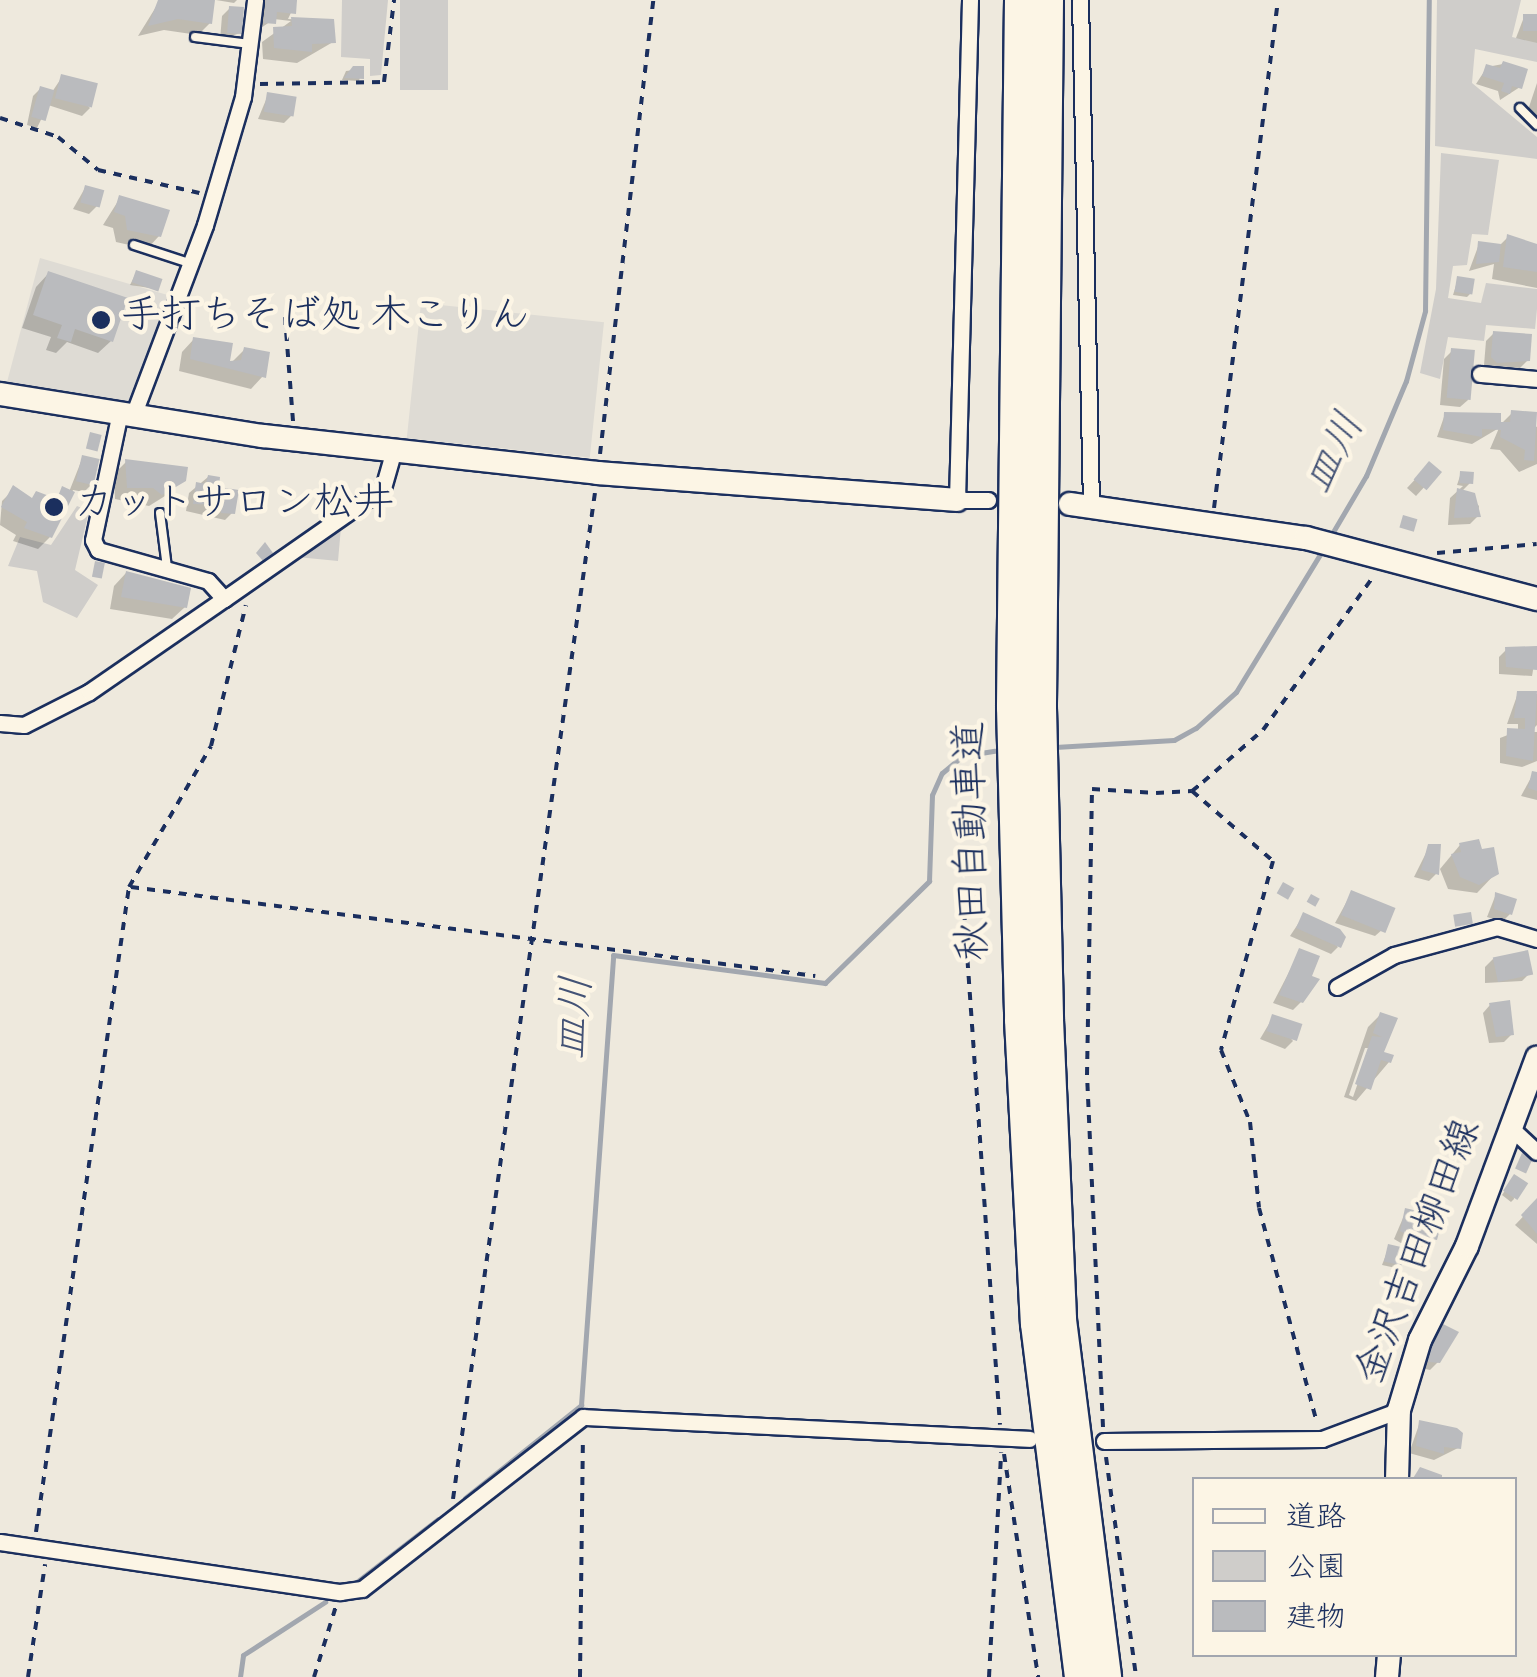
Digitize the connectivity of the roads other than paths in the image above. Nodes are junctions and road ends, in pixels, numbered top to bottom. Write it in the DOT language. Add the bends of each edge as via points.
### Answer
graph roads {
  1 [pos="255,0"];
  2 [pos="970,0"];
  3 [pos="1020,0"];
  4 [pos="1048,0"];
  5 [pos="1080,0"];
  6 [pos="195,37"];
  7 [pos="250,44"];
  8 [pos="1520,108"];
  9 [pos="1537,125"];
  10 [pos="134,245"];
  11 [pos="190,263"];
  12 [pos="1480,374"];
  13 [pos="1537,379"];
  14 [pos="0,394"];
  15 [pos="127,412"];
  16 [pos="394,450"];
  17 [pos="957,500"];
  18 [pos="988,500"];
  19 [pos="1081,504"];
  20 [pos="160,513"];
  21 [pos="167,570"];
  22 [pos="231,594"];
  23 [pos="1537,599"];
  24 [pos="0,723"];
  25 [pos="1537,939"];
  26 [pos="1336,986"];
  27 [pos="1537,1058"];
  28 [pos="1511,1128"];
  29 [pos="1537,1152"];
  30 [pos="1399,1410"];
  31 [pos="1029,1439"];
  32 [pos="1104,1441"];
  33 [pos="1397,1477"];
  34 [pos="0,1542"];
  35 [pos="1080,1677"];
  36 [pos="1106,1677"];
  1 -- 7 [label="street"];
  2 -- 17 [label="street"];
  3 -- 35 [label="highway, 秋田自動車道" via="1012,707 1020,1020 1036,1324"];
  4 -- 36 [label="highway, 秋田自動車道" via="1041,708 1048,1020 1061,1320"];
  5 -- 19 [label="street"];
  6 -- 7 [label="lane"];
  7 -- 11 [label="street" via="245,84"];
  8 -- 9 [label="lane"];
  10 -- 11 [label="lane"];
  11 -- 15 [label="street"];
  12 -- 13 [label="street"];
  14 -- 15 [label="street"];
  15 -- 16 [label="street"];
  15 -- 21 [label="street" via="93,540 98,550"];
  16 -- 17 [label="street" via="598,474"];
  16 -- 22 [label="street" via="382,488"];
  17 -- 18 [label="street"];
  19 -- 23 [label="street" via="1306,538"];
  20 -- 21 [label="lane"];
  21 -- 22 [label="street"];
  22 -- 24 [label="street" via="89,692 24,725"];
  25 -- 26 [label="street" via="1497,927 1394,954"];
  27 -- 28 [label="street, 金沢吉田柳田線"];
  28 -- 29 [label="street"];
  28 -- 30 [label="street, 金沢吉田柳田線" via="1467,1246 1420,1340"];
  30 -- 32 [label="street" via="1322,1439"];
  30 -- 33 [label="street, 金沢吉田柳田線"];
  31 -- 34 [label="street" via="583,1417 362,1589 340,1592"];
}
